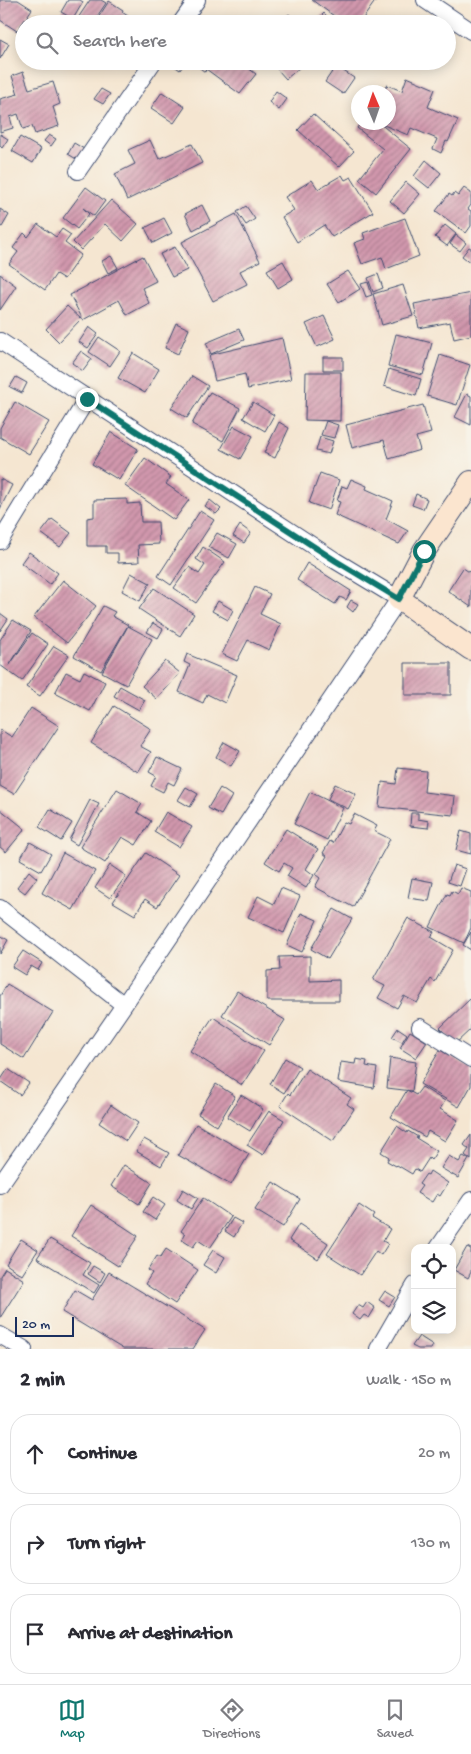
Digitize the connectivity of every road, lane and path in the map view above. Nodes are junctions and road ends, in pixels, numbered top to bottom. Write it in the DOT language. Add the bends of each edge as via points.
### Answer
graph roads {
  1 [pos="197,0"];
  2 [pos="424,0"];
  3 [pos="186,15"];
  4 [pos="446,15"];
  5 [pos="456,22"];
  6 [pos="471,32"];
  7 [pos="148,70"];
  8 [pos="78,171"];
  9 [pos="0,341"];
  10 [pos="87,399"];
  11 [pos="471,482"];
  12 [pos="0,541"];
  13 [pos="399,599"];
  14 [pos="471,649"];
  15 [pos="0,908"];
  16 [pos="124,1005"];
  17 [pos="420,1027"];
  18 [pos="471,1059"];
  19 [pos="0,1185"];
  20 [pos="471,1200"];
  21 [pos="441,1244"];
  22 [pos="413,1289"];
  23 [pos="0,1335"];
  24 [pos="24,1349"];
  25 [pos="378,1349"];
  1 -- 3 [label="street"];
  2 -- 4 [label="street"];
  5 -- 6 [label="street"];
  7 -- 8 [label="street"];
  9 -- 10 [label="street"];
  10 -- 12 [label="street"];
  10 -- 13 [label="street"];
  11 -- 13 [label="street" via="424,551"];
  13 -- 14 [label="street"];
  13 -- 16 [label="street"];
  15 -- 16 [label="street"];
  16 -- 19 [label="street"];
  17 -- 18 [label="street"];
  20 -- 21 [label="street"];
  22 -- 25 [label="street"];
  23 -- 24 [label="street"];
}
